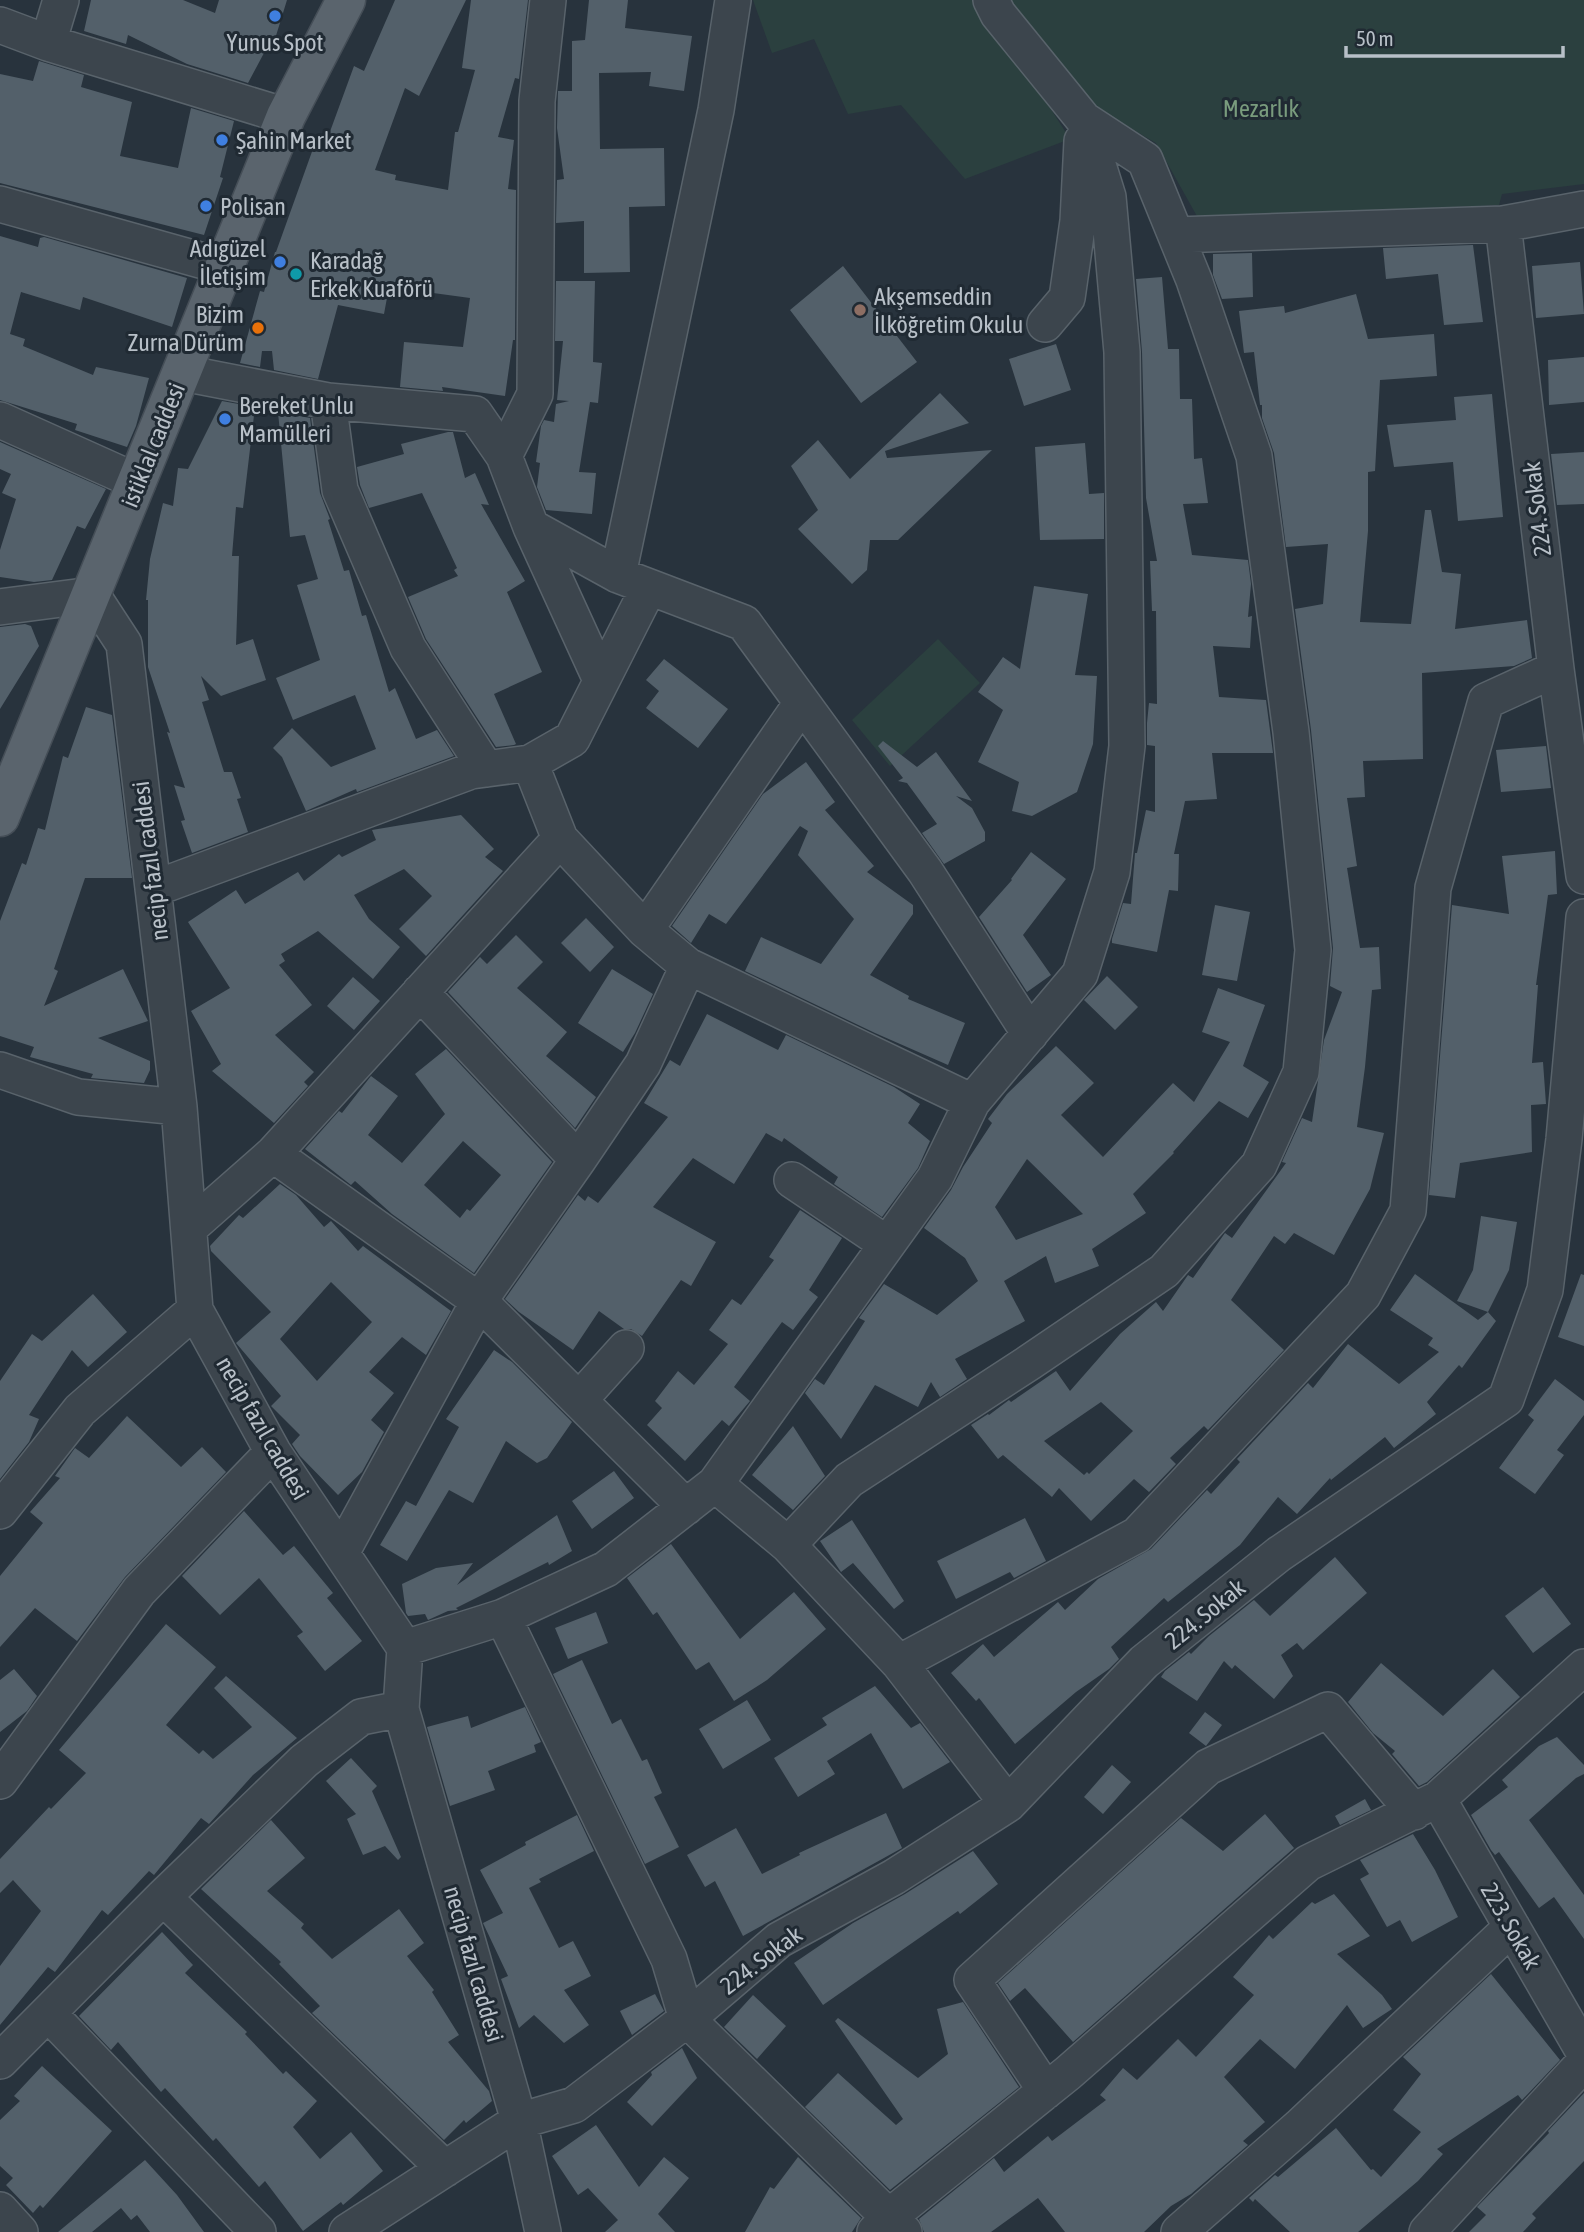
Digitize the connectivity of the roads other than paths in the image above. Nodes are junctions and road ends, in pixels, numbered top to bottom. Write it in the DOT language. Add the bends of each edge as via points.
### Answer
graph roads {
  1 [pos="61,0"];
  2 [pos="346,0"];
  3 [pos="548,0"];
  4 [pos="733,0"];
  5 [pos="991,0"];
  6 [pos="0,25"];
  7 [pos="48,43"];
  8 [pos="286,116"];
  9 [pos="1084,120"];
  10 [pos="0,204"];
  11 [pos="1584,209"];
  12 [pos="1503,224"];
  13 [pos="1176,235"];
  14 [pos="225,267"];
  15 [pos="1045,324"];
  16 [pos="183,373"];
  17 [pos="328,401"];
  18 [pos="0,420"];
  19 [pos="504,456"];
  20 [pos="138,482"];
  21 [pos="531,527"];
  22 [pos="634,581"];
  23 [pos="92,595"];
  24 [pos="0,607"];
  25 [pos="1556,669"];
  26 [pos="601,680"];
  27 [pos="802,703"];
  28 [pos="530,763"];
  29 [pos="486,769"];
  30 [pos="0,817"];
  31 [pos="560,839"];
  32 [pos="1584,876"];
  33 [pos="153,889"];
  34 [pos="1584,916"];
  35 [pos="645,930"];
  36 [pos="688,966"];
  37 [pos="420,992"];
  38 [pos="1030,1034"];
  39 [pos="0,1070"];
  40 [pos="972,1102"];
  41 [pos="179,1107"];
  42 [pos="273,1154"];
  43 [pos="578,1160"];
  44 [pos="792,1180"];
  45 [pos="189,1228"];
  46 [pos="887,1244"];
  47 [pos="479,1301"];
  48 [pos="195,1310"];
  49 [pos="626,1348"];
  50 [pos="580,1399"];
  51 [pos="273,1452"];
  52 [pos="715,1485"];
  53 [pos="686,1507"];
  54 [pos="0,1511"];
  55 [pos="788,1545"];
  56 [pos="341,1553"];
  57 [pos="503,1617"];
  58 [pos="405,1648"];
  59 [pos="899,1663"];
  60 [pos="1584,1667"];
  61 [pos="401,1709"];
  62 [pos="0,1781"];
  63 [pos="1008,1804"];
  64 [pos="1426,1806"];
  65 [pos="163,1897"];
  66 [pos="1512,1927"];
  67 [pos="48,2013"];
  68 [pos="687,2020"];
  69 [pos="1584,2052"];
  70 [pos="0,2062"];
  71 [pos="1584,2063"];
  72 [pos="1046,2091"];
  73 [pos="519,2121"];
  74 [pos="445,2169"];
  75 [pos="0,2210"];
  76 [pos="889,2227"];
  77 [pos="20,2232"];
  78 [pos="258,2232"];
  79 [pos="347,2232"];
  80 [pos="543,2232"];
  81 [pos="1180,2232"];
  82 [pos="1427,2232"];
  1 -- 7 [label="street"];
  2 -- 8 [label="main road, istiklal caddesi"];
  3 -- 19 [label="street" via="537,101 535,394"];
  4 -- 22 [label="street"];
  5 -- 9 [label="street"];
  6 -- 7 [label="street"];
  7 -- 8 [label="street"];
  8 -- 14 [label="main road, istiklal caddesi"];
  9 -- 13 [label="street" via="1145,160"];
  9 -- 15 [label="street" via="1078,221 1067,298"];
  9 -- 38 [label="street" via="1108,197 1122,352 1127,746 1112,872 1080,974"];
  10 -- 14 [label="street"];
  11 -- 12 [label="street"];
  12 -- 13 [label="street"];
  12 -- 25 [label="street, 224. Sokak"];
  13 -- 55 [label="street" via="1254,456 1292,732 1313,950 1301,1072 1259,1165 1164,1271 849,1480"];
  14 -- 16 [label="main road, istiklal caddesi"];
  16 -- 17 [label="street"];
  16 -- 20 [label="main road, istiklal caddesi"];
  17 -- 19 [label="street" via="475,414"];
  17 -- 29 [label="street" via="340,490 408,648"];
  18 -- 20 [label="street"];
  19 -- 21 [label="street"];
  20 -- 23 [label="main road, istiklal caddesi"];
  21 -- 22 [label="street"];
  21 -- 26 [label="street"];
  22 -- 26 [label="street"];
  22 -- 27 [label="street" via="744,623"];
  23 -- 24 [label="street"];
  23 -- 30 [label="main road, istiklal caddesi"];
  23 -- 33 [label="street, necip fazıl caddesi" via="124,644"];
  25 -- 32 [label="street, 224. Sokak"];
  25 -- 59 [label="street" via="1486,701 1433,888 1408,1211 1363,1295 1137,1535"];
  26 -- 28 [label="street" via="572,738"];
  27 -- 35 [label="street"];
  27 -- 38 [label="street" via="925,871"];
  28 -- 29 [label="street"];
  28 -- 31 [label="street"];
  29 -- 33 [label="street"];
  31 -- 35 [label="street"];
  31 -- 37 [label="street"];
  33 -- 41 [label="street, necip fazıl caddesi"];
  34 -- 63 [label="street, 224. Sokak" via="1545,1290 1506,1399 1279,1555 1144,1662"];
  35 -- 36 [label="street"];
  36 -- 40 [label="street"];
  36 -- 43 [label="street" via="642,1063"];
  37 -- 42 [label="street"];
  37 -- 43 [label="street"];
  38 -- 40 [label="street"];
  39 -- 41 [label="street" via="78,1097"];
  40 -- 46 [label="street" via="935,1178"];
  41 -- 45 [label="street, necip fazıl caddesi"];
  42 -- 45 [label="street"];
  42 -- 47 [label="street"];
  43 -- 47 [label="street"];
  44 -- 46 [label="street"];
  45 -- 48 [label="street, necip fazıl caddesi"];
  46 -- 52 [label="street"];
  47 -- 50 [label="street"];
  47 -- 56 [label="street"];
  48 -- 51 [label="street, necip fazıl caddesi"];
  48 -- 54 [label="street" via="80,1410"];
  49 -- 50 [label="street"];
  50 -- 53 [label="street"];
  51 -- 56 [label="street, necip fazıl caddesi"];
  51 -- 62 [label="street" via="139,1591"];
  52 -- 53 [label="street"];
  52 -- 55 [label="street"];
  53 -- 57 [label="street" via="606,1569"];
  55 -- 59 [label="street"];
  56 -- 58 [label="street, necip fazıl caddesi"];
  57 -- 58 [label="street"];
  57 -- 68 [label="street" via="669,1959"];
  58 -- 61 [label="street, necip fazıl caddesi"];
  59 -- 63 [label="street"];
  60 -- 64 [label="street"];
  61 -- 65 [label="street" via="361,1717 314,1754"];
  61 -- 73 [label="street, necip fazıl caddesi"];
  63 -- 68 [label="street, 224. Sokak" via="894,1877 779,1940"];
  64 -- 66 [label="street, 223. Sokak"];
  64 -- 72 [label="street" via="1308,1863"];
  64 -- 72 [label="street, 223. Sokak" via="1328,1710 1208,1767 972,1980"];
  65 -- 67 [label="street"];
  65 -- 74 [label="street"];
  66 -- 69 [label="street, 223. Sokak"];
  66 -- 81 [label="street"];
  67 -- 70 [label="street"];
  67 -- 78 [label="street"];
  68 -- 73 [label="street, 224. Sokak" via="574,2105"];
  68 -- 76 [label="street"];
  71 -- 82 [label="street"];
  72 -- 76 [label="street"];
  73 -- 74 [label="street, 224. Sokak"];
  73 -- 80 [label="street, necip fazıl caddesi"];
  74 -- 79 [label="street, 224. Sokak"];
  75 -- 77 [label="street"];
}
